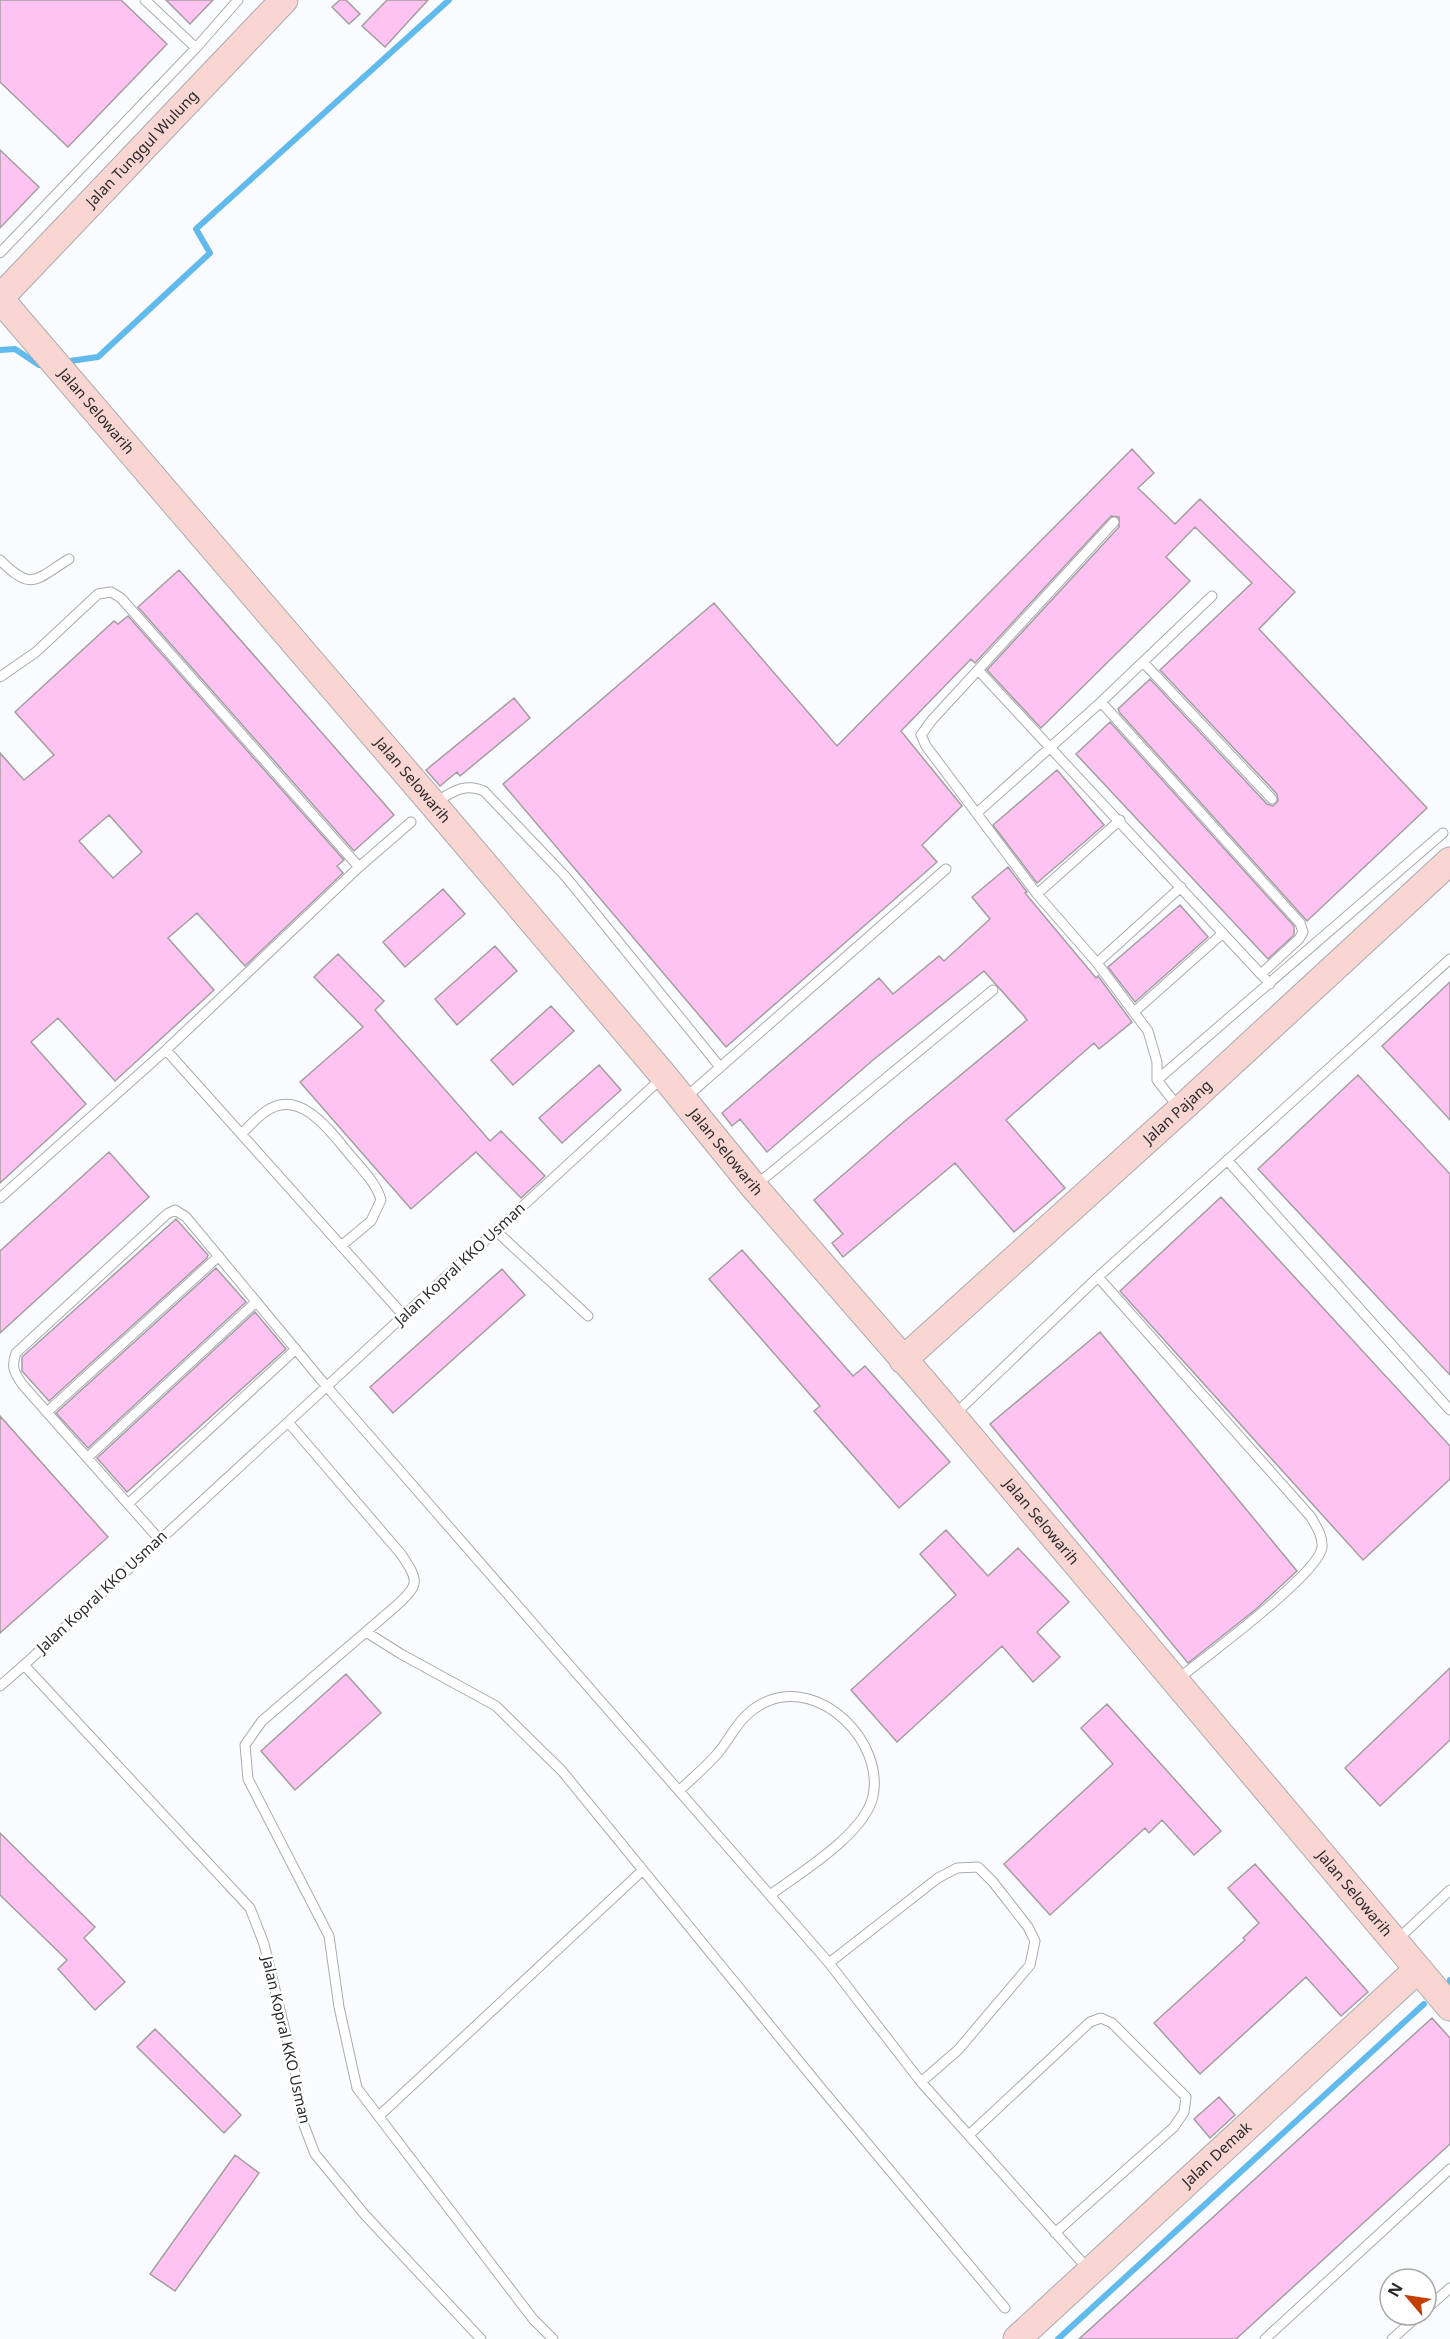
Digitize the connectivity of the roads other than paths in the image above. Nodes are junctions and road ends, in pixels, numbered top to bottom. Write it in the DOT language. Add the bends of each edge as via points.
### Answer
graph roads {
  1 [pos="145,0"];
  2 [pos="238,0"];
  3 [pos="284,0"];
  4 [pos="196,48"];
  5 [pos="0,253"];
  6 [pos="0,298"];
  7 [pos="1114,522"];
  8 [pos="69,559"];
  9 [pos="0,560"];
  10 [pos="1212,597"];
  11 [pos="1143,662"];
  12 [pos="978,670"];
  13 [pos="0,677"];
  14 [pos="1101,702"];
  15 [pos="1051,746"];
  16 [pos="1272,799"];
  17 [pos="433,804"];
  18 [pos="978,812"];
  19 [pos="1120,820"];
  20 [pos="411,822"];
  21 [pos="1443,833"];
  22 [pos="1450,861"];
  23 [pos="359,867"];
  24 [pos="946,869"];
  25 [pos="1181,887"];
  26 [pos="1037,894"];
  27 [pos="1223,933"];
  28 [pos="1450,959"];
  29 [pos="1097,963"];
  30 [pos="1262,973"];
  31 [pos="1270,984"];
  32 [pos="993,990"];
  33 [pos="1134,1012"];
  34 [pos="166,1050"];
  35 [pos="720,1067"];
  36 [pos="664,1076"];
  37 [pos="1157,1080"];
  38 [pos="683,1100"];
  39 [pos="1180,1110"];
  40 [pos="241,1134"];
  41 [pos="1227,1160"];
  42 [pos="754,1187"];
  43 [pos="0,1198"];
  44 [pos="496,1231"];
  45 [pos="341,1246"];
  46 [pos="219,1256"];
  47 [pos="1098,1277"];
  48 [pos="256,1302"];
  49 [pos="404,1316"];
  50 [pos="588,1316"];
  51 [pos="296,1349"];
  52 [pos="903,1360"];
  53 [pos="327,1387"];
  54 [pos="1450,1410"];
  55 [pos="47,1412"];
  56 [pos="953,1417"];
  57 [pos="288,1422"];
  58 [pos="87,1458"];
  59 [pos="128,1504"];
  60 [pos="159,1539"];
  61 [pos="366,1632"];
  62 [pos="24,1665"];
  63 [pos="1177,1681"];
  64 [pos="0,1686"];
  65 [pos="679,1791"];
  66 [pos="644,1870"];
  67 [pos="1450,1890"];
  68 [pos="770,1895"];
  69 [pos="1394,1943"];
  70 [pos="829,1963"];
  71 [pos="1417,1970"];
  72 [pos="1450,2007"];
  73 [pos="921,2082"];
  74 [pos="379,2116"];
  75 [pos="969,2135"];
  76 [pos="1450,2169"];
  77 [pos="1056,2233"];
  78 [pos="1090,2271"];
  79 [pos="1450,2288"];
  80 [pos="1438,2298"];
  81 [pos="1005,2308"];
  82 [pos="1406,2327"];
  83 [pos="481,2339"];
  84 [pos="553,2339"];
  85 [pos="1017,2339"];
  86 [pos="1265,2339"];
  87 [pos="1392,2339"];
  1 -- 4 [label="lane"];
  2 -- 4 [label="lane"];
  3 -- 6 [label="main road, Jalan Tunggul Wulung"];
  4 -- 5 [label="lane"];
  6 -- 17 [label="main road, Jalan Selowarih"];
  7 -- 12 [label="lane"];
  8 -- 9 [label="lane" via="34,580 27,580"];
  10 -- 11 [label="lane"];
  11 -- 14 [label="lane"];
  11 -- 16 [label="lane"];
  12 -- 15 [label="lane"];
  12 -- 18 [label="lane" via="921,735"];
  13 -- 23 [label="lane" via="36,652 98,594 111,592 121,598"];
  14 -- 15 [label="lane"];
  14 -- 30 [label="lane" via="1300,923 1303,932 1299,939"];
  15 -- 18 [label="lane"];
  15 -- 19 [label="lane"];
  17 -- 35 [label="lane" via="465,787 484,791 566,877"];
  17 -- 36 [label="main road, Jalan Selowarih"];
  18 -- 26 [label="lane"];
  19 -- 25 [label="lane"];
  19 -- 26 [label="lane"];
  20 -- 23 [label="lane"];
  21 -- 31 [label="lane"];
  22 -- 39 [label="main road, Jalan Pajang"];
  23 -- 34 [label="lane"];
  24 -- 35 [label="lane"];
  25 -- 27 [label="lane"];
  25 -- 29 [label="lane"];
  26 -- 29 [label="lane"];
  27 -- 30 [label="lane"];
  27 -- 33 [label="lane"];
  28 -- 41 [label="lane"];
  29 -- 33 [label="lane"];
  30 -- 31 [label="lane"];
  31 -- 37 [label="lane"];
  32 -- 42 [label="lane"];
  33 -- 37 [label="lane" via="1154,1047"];
  34 -- 40 [label="lane"];
  34 -- 43 [label="lane"];
  35 -- 38 [label="lane"];
  36 -- 38 [label="main road, Jalan Selowarih"];
  36 -- 44 [label="lane, Jalan Kopral KKO Usman"];
  37 -- 39 [label="lane"];
  38 -- 42 [label="main road, Jalan Selowarih"];
  39 -- 52 [label="main road, Jalan Pajang"];
  40 -- 45 [label="lane"];
  40 -- 45 [label="lane" via="276,1106 302,1108 322,1121 366,1174 381,1200 371,1221"];
  41 -- 47 [label="lane"];
  41 -- 54 [label="lane"];
  42 -- 52 [label="main road, Jalan Selowarih"];
  44 -- 49 [label="lane, Jalan Kopral KKO Usman"];
  44 -- 50 [label="lane"];
  45 -- 49 [label="lane"];
  46 -- 48 [label="lane"];
  46 -- 55 [label="lane"];
  46 -- 55 [label="lane" via="186,1217 175,1210 158,1222 16,1353 12,1371"];
  47 -- 56 [label="lane"];
  47 -- 63 [label="lane" via="1311,1517 1320,1534 1322,1546 1317,1561 1294,1585"];
  48 -- 51 [label="lane"];
  48 -- 58 [label="lane"];
  49 -- 53 [label="lane, Jalan Kopral KKO Usman"];
  51 -- 53 [label="lane"];
  51 -- 59 [label="lane"];
  52 -- 56 [label="main road, Jalan Selowarih"];
  53 -- 57 [label="lane, Jalan Kopral KKO Usman"];
  53 -- 65 [label="lane"];
  55 -- 58 [label="lane"];
  56 -- 63 [label="main road, Jalan Selowarih"];
  57 -- 60 [label="lane, Jalan Kopral KKO Usman"];
  57 -- 61 [label="lane" via="401,1554 416,1577 412,1592"];
  58 -- 59 [label="lane"];
  59 -- 60 [label="lane"];
  60 -- 62 [label="lane, Jalan Kopral KKO Usman"];
  61 -- 66 [label="lane" via="496,1706 562,1771"];
  61 -- 74 [label="lane" via="262,1721 245,1745 248,1779 329,1936 339,2007 357,2088"];
  62 -- 64 [label="lane"];
  62 -- 83 [label="lane, Jalan Kopral KKO Usman" via="250,1908 264,1944 295,2073 302,2120 315,2154 358,2207"];
  63 -- 69 [label="main road, Jalan Selowarih"];
  65 -- 68 [label="lane"];
  65 -- 68 [label="lane" via="719,1752 746,1714 768,1701 791,1696 811,1699 834,1711 861,1737 874,1764 873,1797 857,1827"];
  66 -- 74 [label="lane"];
  66 -- 81 [label="lane"];
  67 -- 69 [label="lane"];
  68 -- 70 [label="lane"];
  69 -- 71 [label="main road, Jalan Selowarih"];
  70 -- 73 [label="lane"];
  70 -- 73 [label="lane" via="938,1878 957,1868 978,1867 993,1882 1035,1941 1030,1965 958,2050"];
  71 -- 72 [label="main road, Jalan Selowarih"];
  71 -- 78 [label="main road, Jalan Demak"];
  73 -- 75 [label="lane"];
  74 -- 84 [label="lane" via="533,2319"];
  75 -- 77 [label="lane"];
  75 -- 77 [label="lane" via="1090,2022 1101,2018 1112,2023 1186,2097 1184,2112 1174,2127"];
  76 -- 86 [label="lane"];
  77 -- 78 [label="lane"];
  78 -- 85 [label="main road, Jalan Demak"];
  79 -- 80 [label="lane"];
  82 -- 87 [label="lane"];
}
